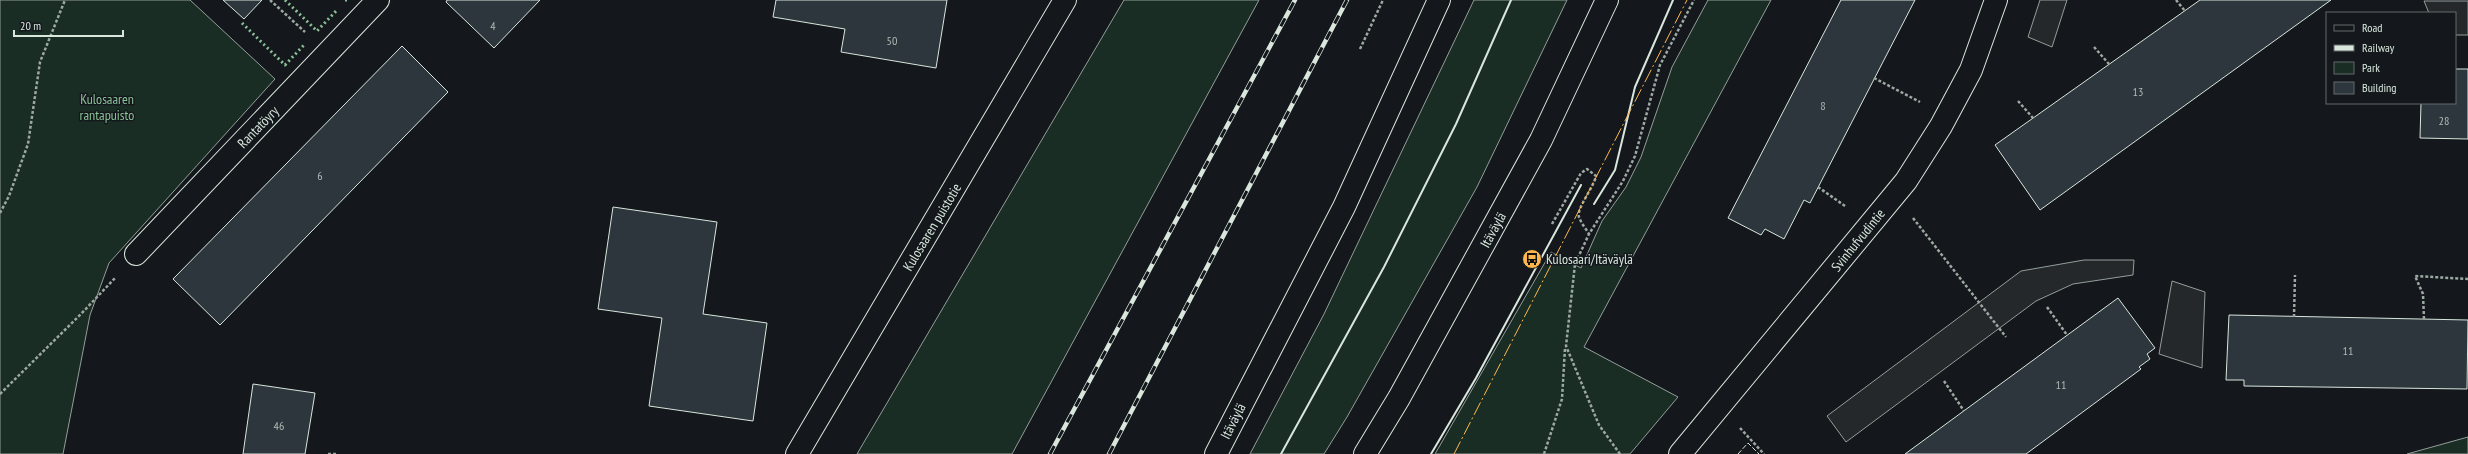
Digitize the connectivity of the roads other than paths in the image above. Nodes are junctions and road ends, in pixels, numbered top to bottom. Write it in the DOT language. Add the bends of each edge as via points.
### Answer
graph roads {
  1 [pos="378,0"];
  2 [pos="1065,0"];
  3 [pos="1439,0"];
  4 [pos="1607,0"];
  5 [pos="1996,0"];
  6 [pos="136,254"];
  7 [pos="797,454"];
  8 [pos="1216,454"];
  9 [pos="1365,454"];
  10 [pos="1680,454"];
  1 -- 6 [label="main road, Rantatöyry"];
  2 -- 7 [label="main road, Kulosaaren puistotie"];
  3 -- 8 [label="main road, Itäväylä" via="1344,207"];
  4 -- 9 [label="main road, Itäväylä" via="1542,140 1444,318"];
  5 -- 10 [label="main road, Svinhufvudintie" via="1971,70 1941,126 1906,181"];
}
